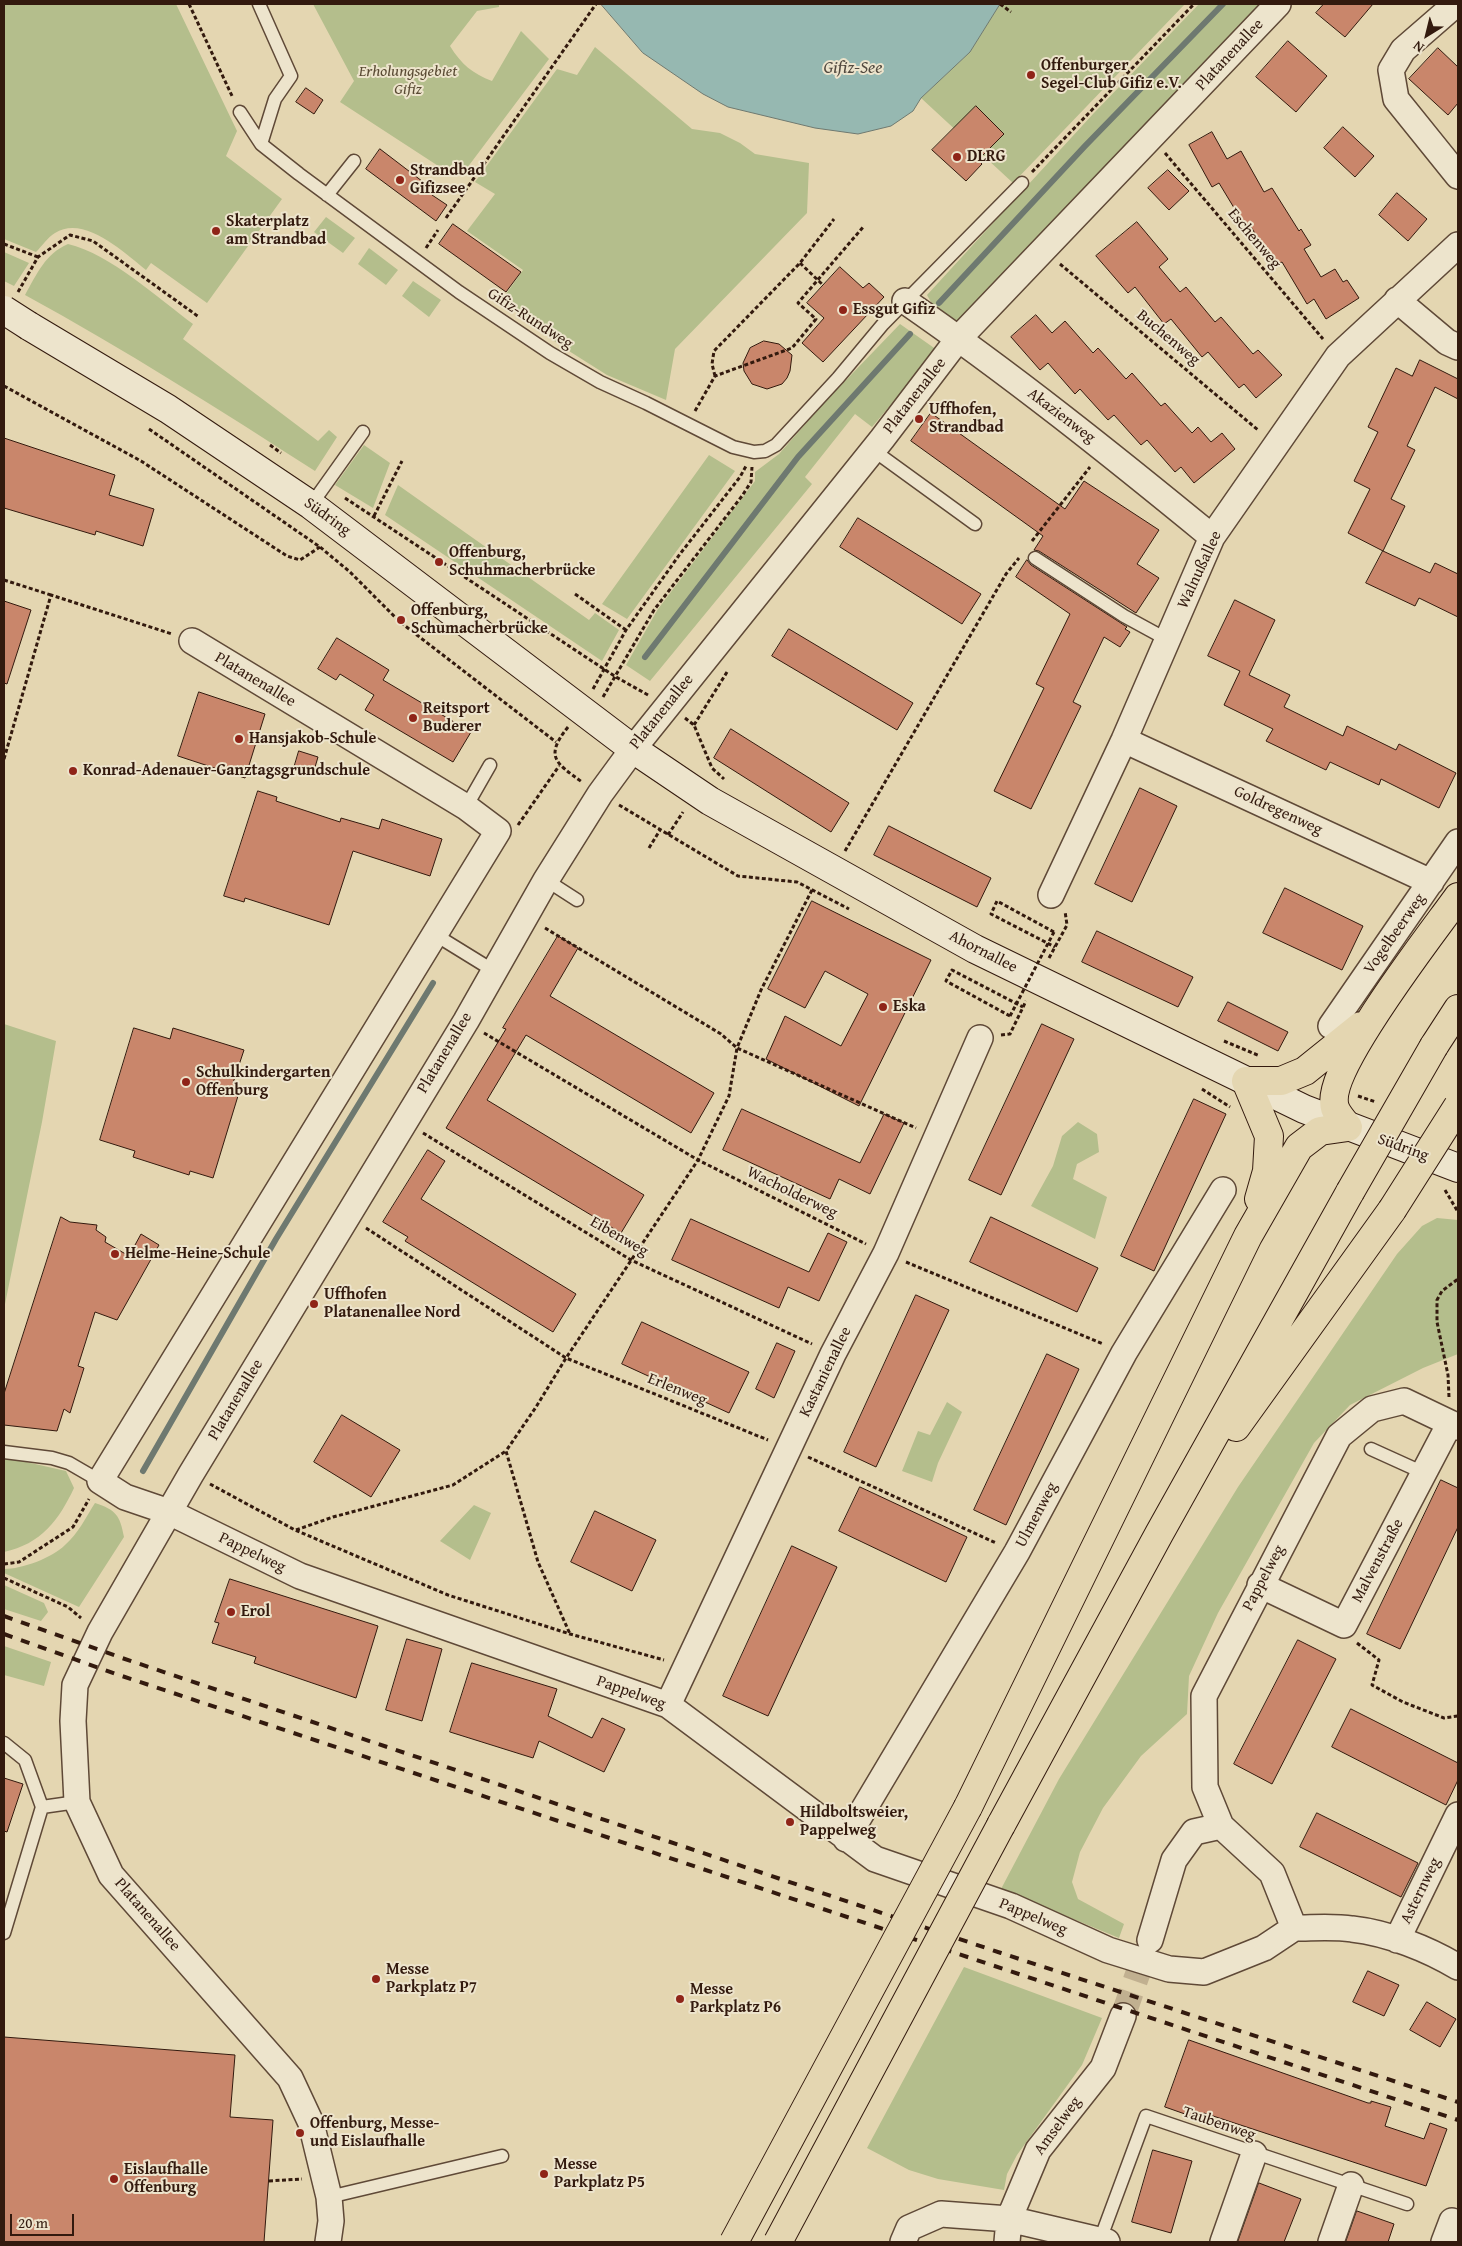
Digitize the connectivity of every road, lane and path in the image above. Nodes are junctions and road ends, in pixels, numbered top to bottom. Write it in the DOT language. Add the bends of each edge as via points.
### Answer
graph roads {
  1 [pos="189,4"];
  2 [pos="259,4"];
  3 [pos="596,4"];
  4 [pos="1000,4"];
  5 [pos="1194,4"];
  6 [pos="1278,4"];
  7 [pos="1456,4"];
  8 [pos="1011,12"];
  9 [pos="240,112"];
  10 [pos="1152,138"];
  11 [pos="261,144"];
  12 [pos="354,161"];
  13 [pos="1458,176"];
  14 [pos="1022,183"];
  15 [pos="327,195"];
  16 [pos="446,218"];
  17 [pos="834,219"];
  18 [pos="864,226"];
  19 [pos="4,244"];
  20 [pos="1458,246"];
  21 [pos="1044,250"];
  22 [pos="38,257"];
  23 [pos="800,262"];
  24 [pos="818,280"];
  25 [pos="823,285"];
  26 [pos="1397,300"];
  27 [pos="905,301"];
  28 [pos="9,305"];
  29 [pos="199,317"];
  30 [pos="959,338"];
  31 [pos="1458,347"];
  32 [pos="1338,356"];
  33 [pos="715,376"];
  34 [pos="4,386"];
  35 [pos="141,423"];
  36 [pos="687,424"];
  37 [pos="363,432"];
  38 [pos="1276,445"];
  39 [pos="1105,449"];
  40 [pos="873,450"];
  41 [pos="754,452"];
  42 [pos="402,461"];
  43 [pos="318,496"];
  44 [pos="374,516"];
  45 [pos="975,524"];
  46 [pos="1212,537"];
  47 [pos="1030,543"];
  48 [pos="320,547"];
  49 [pos="1024,551"];
  50 [pos="1035,558"];
  51 [pos="4,580"];
  52 [pos="575,594"];
  53 [pos="51,595"];
  54 [pos="626,630"];
  55 [pos="1168,640"];
  56 [pos="192,641"];
  57 [pos="604,669"];
  58 [pos="581,711"];
  59 [pos="694,725"];
  60 [pos="1124,740"];
  61 [pos="633,749"];
  62 [pos="4,758"];
  63 [pos="490,765"];
  64 [pos="731,785"];
  65 [pos="600,794"];
  66 [pos="466,807"];
  67 [pos="498,830"];
  68 [pos="660,830"];
  69 [pos="668,835"];
  70 [pos="1458,842"];
  71 [pos="649,848"];
  72 [pos="852,857"];
  73 [pos="546,880"];
  74 [pos="1431,882"];
  75 [pos="812,890"];
  76 [pos="1050,895"];
  77 [pos="1458,897"];
  78 [pos="577,900"];
  79 [pos="525,916"];
  80 [pos="434,934"];
  81 [pos="1055,947"];
  82 [pos="1041,954"];
  83 [pos="1050,958"];
  84 [pos="1058,962"];
  85 [pos="494,971"];
  86 [pos="1028,998"];
  87 [pos="1023,1007"];
  88 [pos="1458,1009"];
  89 [pos="1373,1016"];
  90 [pos="466,1021"];
  91 [pos="1331,1026"];
  92 [pos="980,1038"];
  93 [pos="1223,1040"];
  94 [pos="737,1048"];
  95 [pos="1269,1060"];
  96 [pos="1246,1081"];
  97 [pos="1458,1106"];
  98 [pos="404,1121"];
  99 [pos="1348,1127"];
  100 [pos="937,1138"];
  101 [pos="698,1160"];
  102 [pos="1451,1179"];
  103 [pos="1223,1190"];
  104 [pos="1458,1212"];
  105 [pos="346,1216"];
  106 [pos="1248,1236"];
  107 [pos="886,1253"];
  108 [pos="631,1260"];
  109 [pos="1458,1278"];
  110 [pos="1124,1353"];
  111 [pos="833,1354"];
  112 [pos="566,1358"];
  113 [pos="1454,1425"];
  114 [pos="789,1448"];
  115 [pos="1371,1449"];
  116 [pos="506,1450"];
  117 [pos="4,1452"];
  118 [pos="1424,1473"];
  119 [pos="191,1474"];
  120 [pos="100,1481"];
  121 [pos="169,1512"];
  122 [pos="295,1530"];
  123 [pos="1159,1534"];
  124 [pos="1017,1552"];
  125 [pos="4,1564"];
  126 [pos="4,1578"];
  127 [pos="1260,1585"];
  128 [pos="82,1619"];
  129 [pos="1344,1625"];
  130 [pos="570,1634"];
  131 [pos="687,1666"];
  132 [pos="668,1705"];
  133 [pos="1458,1716"];
  134 [pos="4,1743"];
  135 [pos="77,1802"];
  136 [pos="42,1807"];
  137 [pos="1458,1816"];
  138 [pos="1221,1826"];
  139 [pos="846,1839"];
  140 [pos="1294,1928"];
  141 [pos="4,1933"];
  142 [pos="1150,1940"];
  143 [pos="1397,1940"];
  144 [pos="1458,1967"];
  145 [pos="1123,2016"];
  146 [pos="1254,2154"];
  147 [pos="502,2156"];
  148 [pos="268,2181"];
  149 [pos="1351,2185"];
  150 [pos="327,2188"];
  151 [pos="1407,2204"];
  152 [pos="1008,2231"];
  153 [pos="1104,2241"];
  154 [pos="328,2242"];
  155 [pos="734,2242"];
  156 [pos="778,2242"];
  157 [pos="903,2242"];
  158 [pos="1223,2242"];
  159 [pos="1331,2242"];
  1 -- 9 [label="path"];
  2 -- 11 [label="lane" via="291,76 275,99"];
  3 -- 16 [label="path"];
  4 -- 8 [label="path"];
  5 -- 14 [label="path"];
  6 -- 10 [label="street, Platanenallee"];
  7 -- 13 [label="street" via="1403,50 1392,70 1396,99"];
  9 -- 11 [label="lane, Gifiz-Rundweg"];
  10 -- 21 [label="street, Platanenallee"];
  10 -- 32 [label="path, Eschenweg"];
  11 -- 15 [label="lane, Gifiz-Rundweg"];
  12 -- 15 [label="lane"];
  14 -- 27 [label="lane"];
  15 -- 36 [label="lane, Gifiz-Rundweg" via="459,292 550,353 600,382"];
  17 -- 23 [label="path"];
  18 -- 24 [label="path"];
  19 -- 22 [label="path"];
  20 -- 26 [label="street, Walnußallee"];
  21 -- 30 [label="street, Platanenallee"];
  21 -- 38 [label="path, Buchenweg"];
  22 -- 28 [label="path"];
  22 -- 29 [label="path" via="70,236 93,241"];
  23 -- 24 [label="path"];
  23 -- 33 [label="path" via="714,351 712,364"];
  24 -- 25 [label="path"];
  24 -- 33 [label="path" via="798,302 816,319 792,348"];
  26 -- 31 [label="street" via="1447,342"];
  26 -- 32 [label="street, Walnußallee"];
  27 -- 30 [label="street, Akazienweg"];
  27 -- 41 [label="lane" via="776,445 766,451"];
  28 -- 43 [label="street, Südring, bridge" via="29,326"];
  30 -- 39 [label="street, Akazienweg"];
  30 -- 40 [label="street, Platanenallee"];
  32 -- 38 [label="street, Walnußallee"];
  33 -- 36 [label="path"];
  34 -- 48 [label="path" via="141,461 288,556 300,560"];
  35 -- 48 [label="path"];
  36 -- 41 [label="lane, Gifiz-Rundweg" via="733,447"];
  37 -- 43 [label="lane"];
  38 -- 46 [label="street, Walnußallee"];
  39 -- 46 [label="street, Akazienweg"];
  39 -- 47 [label="path"];
  40 -- 45 [label="lane"];
  40 -- 61 [label="street, Platanenallee"];
  41 -- 54 [label="path" via="740,477"];
  41 -- 57 [label="path" via="751,482 742,496 654,610 623,660 616,678"];
  42 -- 44 [label="path"];
  43 -- 44 [label="path"];
  43 -- 58 [label="street, Südring" via="398,569"];
  44 -- 57 [label="path"];
  46 -- 55 [label="street, Walnußallee"];
  48 -- 67 [label="path" via="400,622 556,742 555,754 560,766 519,825"];
  49 -- 72 [label="path" via="1006,574 844,853"];
  50 -- 55 [label="lane" via="1124,616"];
  51 -- 53 [label="path"];
  52 -- 54 [label="path"];
  53 -- 56 [label="path"];
  53 -- 62 [label="path"];
  54 -- 57 [label="path"];
  55 -- 60 [label="street, Walnußallee"];
  56 -- 66 [label="street, Platanenallee"];
  57 -- 58 [label="path"];
  58 -- 61 [label="street, Südring"];
  59 -- 64 [label="path" via="712,768"];
  60 -- 74 [label="street, Goldregenweg"];
  60 -- 76 [label="street, Walnußallee"];
  61 -- 65 [label="street, Platanenallee"];
  61 -- 96 [label="street, Ahornallee" via="710,801 975,950"];
  63 -- 66 [label="lane"];
  65 -- 68 [label="path"];
  65 -- 73 [label="street, Platanenallee"];
  66 -- 67 [label="street, Platanenallee"];
  67 -- 80 [label="street"];
  68 -- 69 [label="path"];
  68 -- 71 [label="path"];
  70 -- 74 [label="street, Vogelbeerweg"];
  73 -- 78 [label="lane"];
  73 -- 79 [label="street, Platanenallee"];
  74 -- 91 [label="street, Vogelbeerweg"];
  75 -- 94 [label="path" via="761,990"];
  76 -- 81 [label="path" via="1065,908 1067,925"];
  77 -- 89 [label="highway"];
  79 -- 85 [label="street, Platanenallee"];
  79 -- 94 [label="path" via="721,1034"];
  80 -- 85 [label="lane"];
  80 -- 120 [label="street"];
  81 -- 83 [label="path"];
  81 -- 87 [label="path, bridge" via="991,914 997,902 1054,932 1010,1016 946,981 952,970"];
  82 -- 83 [label="path"];
  83 -- 84 [label="path"];
  85 -- 90 [label="street, Platanenallee"];
  86 -- 87 [label="path"];
  87 -- 92 [label="path" via="1010,1034"];
  88 -- 123 [label="highway, bridge" via="1350,1192"];
  89 -- 96 [label="highway" via="1306,1071 1280,1081"];
  89 -- 99 [label="highway" via="1337,1085 1335,1108"];
  90 -- 98 [label="street, Platanenallee"];
  90 -- 101 [label="path, Wacholderweg"];
  92 -- 100 [label="street, Kastanienallee"];
  93 -- 95 [label="path"];
  94 -- 100 [label="path"];
  94 -- 101 [label="path" via="729,1096"];
  96 -- 99 [label="street, Ahornallee"];
  96 -- 106 [label="highway" via="1269,1136 1267,1171"];
  97 -- 123 [label="highway, bridge" via="1392,1210"];
  98 -- 105 [label="street, Platanenallee"];
  98 -- 108 [label="path, Eibenweg"];
  99 -- 102 [label="street, Südring"];
  99 -- 106 [label="highway" via="1320,1131 1299,1147"];
  100 -- 107 [label="street, Kastanienallee"];
  101 -- 107 [label="path, Wacholderweg"];
  101 -- 108 [label="path"];
  102 -- 104 [label="path"];
  103 -- 110 [label="street, Ulmenweg"];
  105 -- 112 [label="path, Erlenweg"];
  105 -- 119 [label="street, Platanenallee"];
  106 -- 155 [label="highway, bridge" via="968,1807"];
  107 -- 110 [label="path, Wacholderweg"];
  107 -- 111 [label="street, Kastanienallee"];
  108 -- 111 [label="path, Eibenweg"];
  108 -- 112 [label="path"];
  109 -- 113 [label="path" via="1442,1291 1437,1300 1437,1322"];
  110 -- 124 [label="street, Ulmenweg"];
  111 -- 114 [label="street, Kastanienallee"];
  112 -- 114 [label="path, Erlenweg"];
  112 -- 116 [label="path"];
  113 -- 118 [label="street, Malvenstraße"];
  113 -- 127 [label="street, Pappelweg" via="1404,1401 1372,1409 1340,1436"];
  114 -- 124 [label="path, Erlenweg"];
  114 -- 131 [label="street, Kastanienallee"];
  115 -- 118 [label="lane"];
  116 -- 122 [label="path" via="453,1485"];
  116 -- 130 [label="path" via="538,1562"];
  117 -- 120 [label="lane" via="69,1463"];
  118 -- 129 [label="street, Malvenstraße"];
  119 -- 121 [label="street, Platanenallee"];
  119 -- 122 [label="path"];
  120 -- 121 [label="street" via="126,1497"];
  120 -- 125 [label="path" via="73,1527 19,1562"];
  121 -- 132 [label="street, Pappelweg" via="300,1576"];
  121 -- 135 [label="street, Platanenallee" via="100,1632 75,1685 73,1721"];
  122 -- 130 [label="path" via="448,1595"];
  123 -- 156 [label="highway, bridge"];
  124 -- 139 [label="street, Ulmenweg"];
  126 -- 128 [label="path" via="68,1607"];
  127 -- 129 [label="street"];
  127 -- 138 [label="street, Pappelweg" via="1204,1696 1205,1787"];
  129 -- 133 [label="path" via="1351,1639 1379,1660 1372,1685 1403,1702 1444,1718"];
  130 -- 131 [label="path"];
  131 -- 132 [label="street, Kastanienallee"];
  132 -- 139 [label="street, Pappelweg"];
  134 -- 136 [label="lane" via="24,1760"];
  135 -- 136 [label="lane"];
  135 -- 150 [label="street, Platanenallee" via="111,1875 290,2078 311,2123"];
  136 -- 141 [label="lane"];
  137 -- 143 [label="street, Asternweg"];
  138 -- 140 [label="street, Pappelweg" via="1272,1873"];
  138 -- 142 [label="street" via="1194,1832 1174,1860"];
  139 -- 140 [label="street, Pappelweg" via="875,1859 1011,1906 1108,1950 1169,1969 1204,1972 1264,1948"];
  140 -- 143 [label="street" via="1352,1929"];
  143 -- 144 [label="street"];
  145 -- 152 [label="street, Amselweg" via="1103,2068 1038,2150"];
  146 -- 149 [label="lane, Taubenweg"];
  146 -- 153 [label="lane, Taubenweg" via="1146,2116"];
  146 -- 158 [label="street"];
  147 -- 150 [label="lane"];
  148 -- 150 [label="path"];
  149 -- 151 [label="lane, Taubenweg"];
  149 -- 159 [label="street"];
  150 -- 154 [label="street, Platanenallee" via="331,2221"];
  152 -- 153 [label="street"];
  152 -- 157 [label="street" via="941,2214 909,2228"];
}
